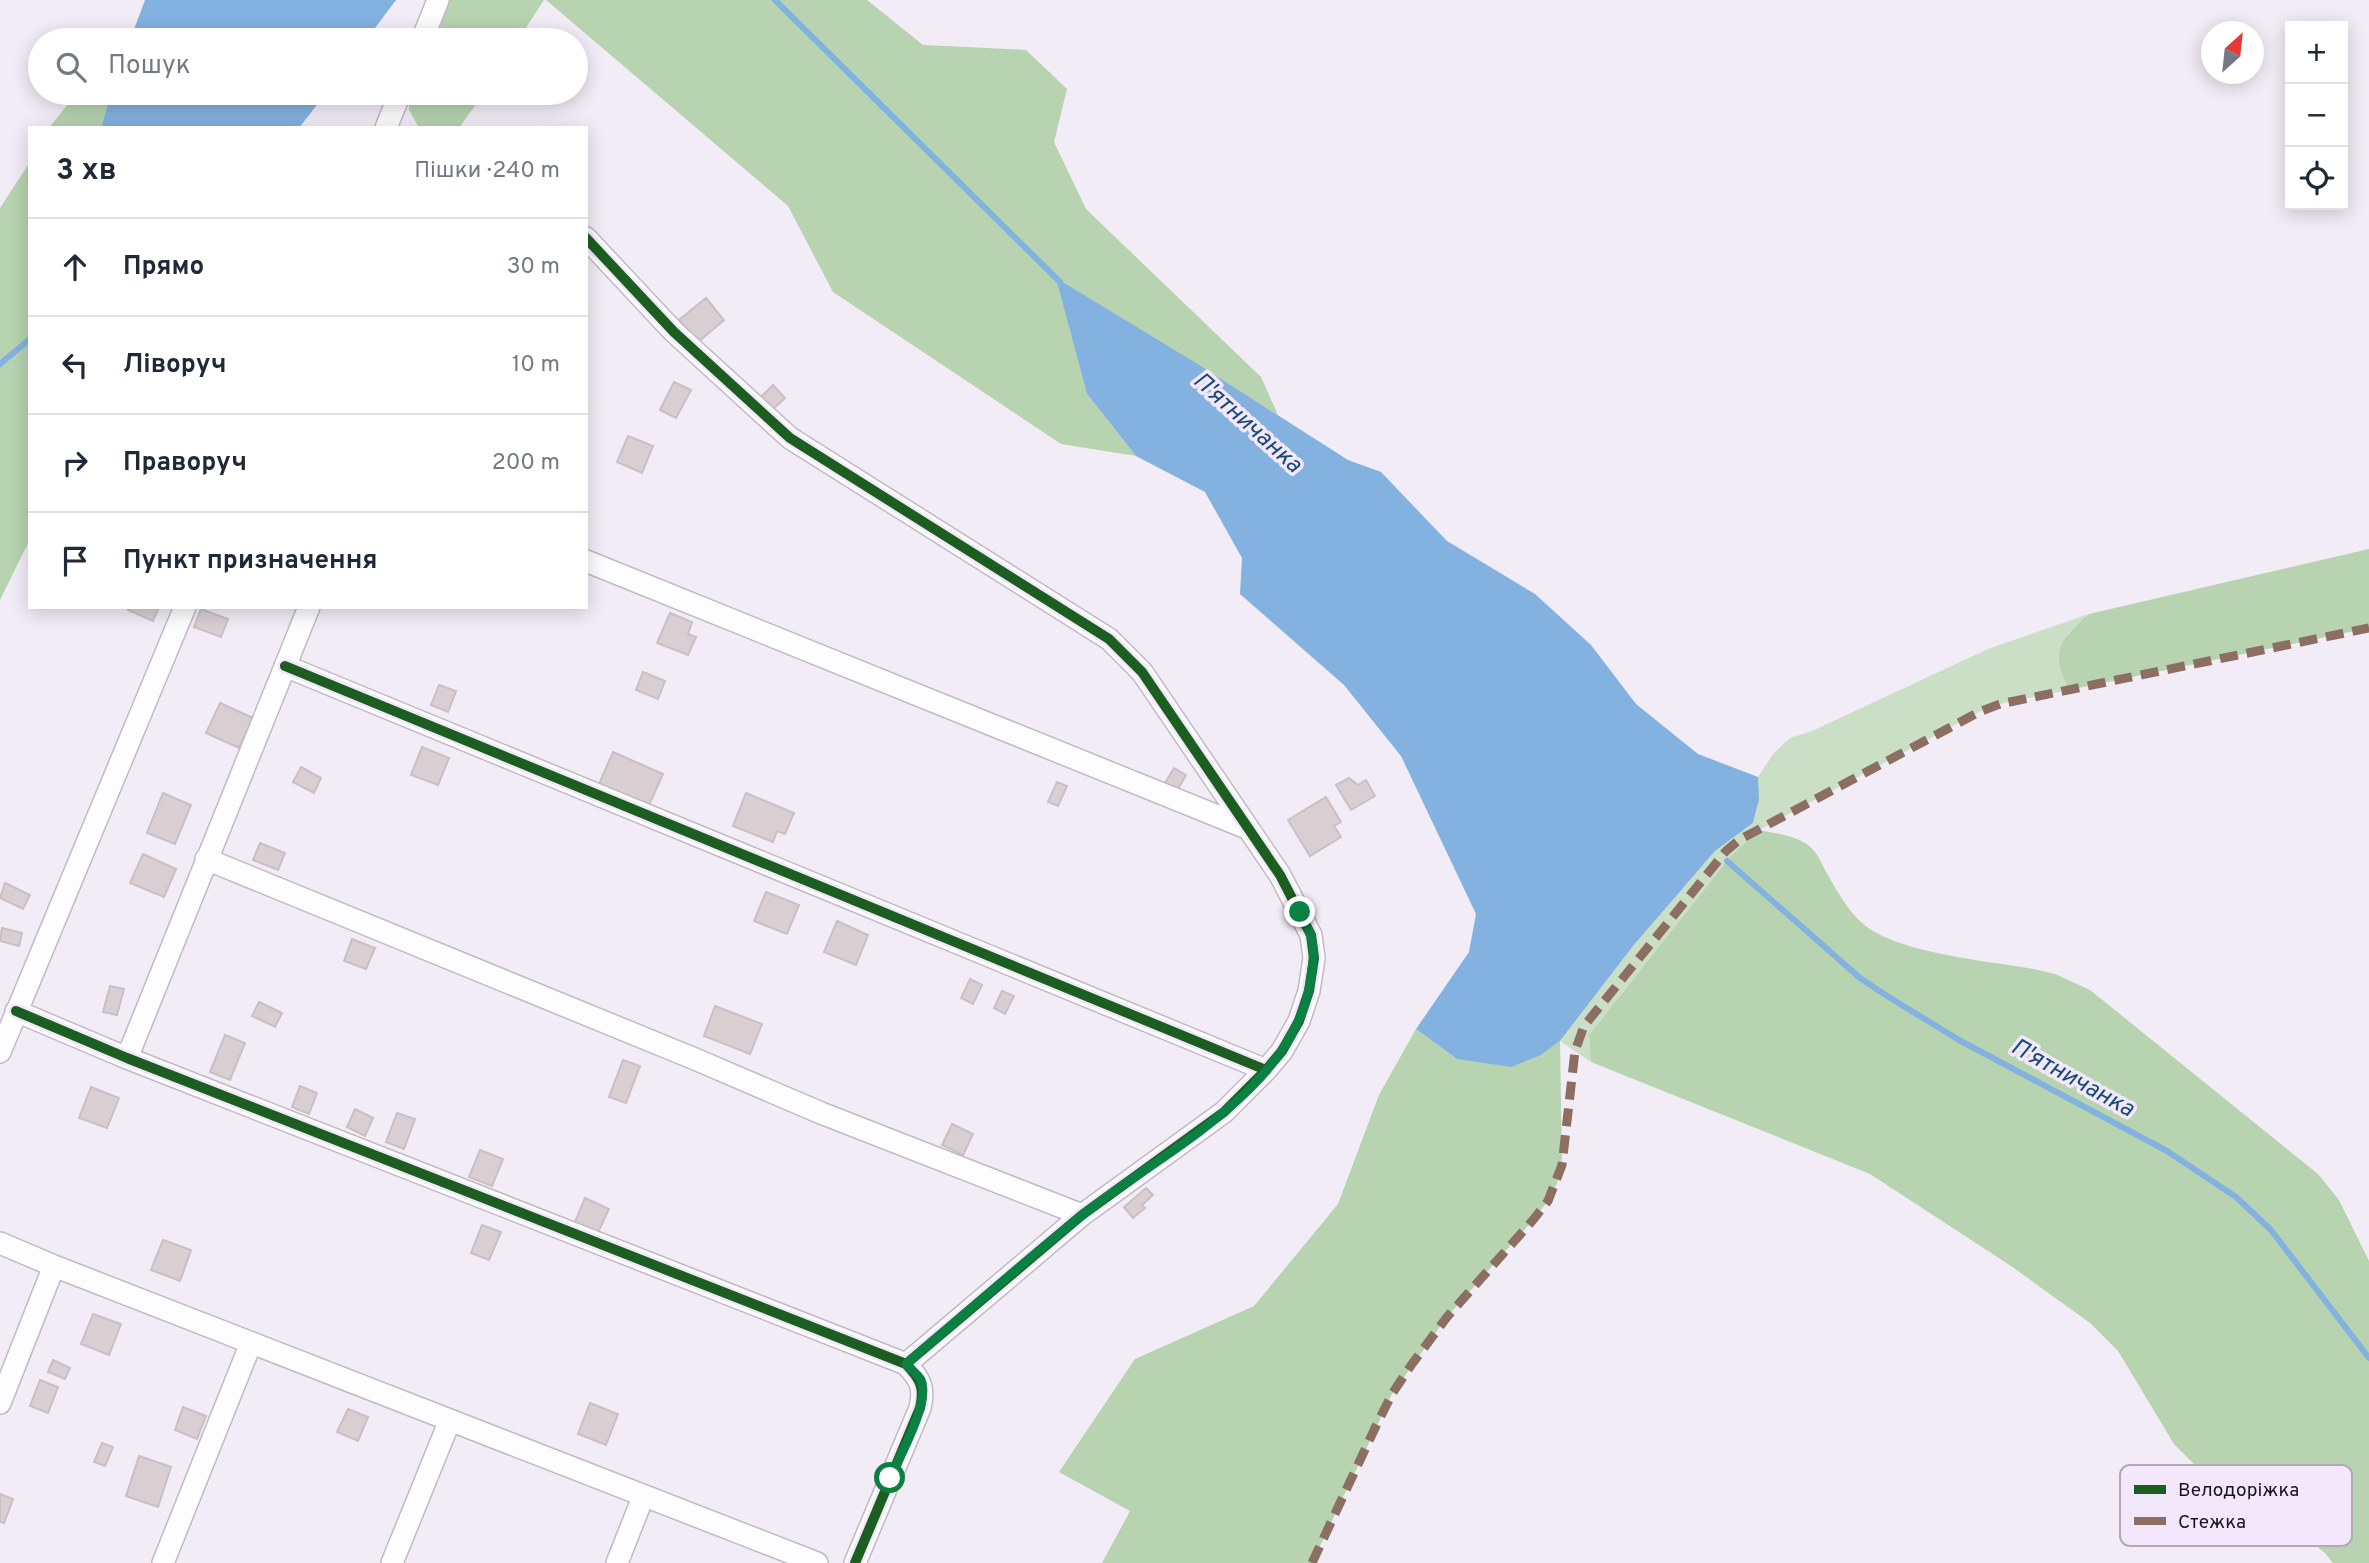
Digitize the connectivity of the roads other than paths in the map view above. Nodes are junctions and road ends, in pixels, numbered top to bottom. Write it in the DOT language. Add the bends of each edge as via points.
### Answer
graph roads {
  1 [pos="438,0"];
  2 [pos="427,28"];
  3 [pos="395,105"];
  4 [pos="387,126"];
  5 [pos="588,240"];
  6 [pos="588,562"];
  7 [pos="184,609"];
  8 [pos="308,609"];
  9 [pos="285,666"];
  10 [pos="1247,828"];
  11 [pos="206,859"];
  12 [pos="16,1011"];
  13 [pos="0,1052"];
  14 [pos="127,1058"];
  15 [pos="1266,1070"];
  16 [pos="1082,1215"];
  17 [pos="0,1243"];
  18 [pos="54,1266"];
  19 [pos="251,1343"];
  20 [pos="906,1364"];
  21 [pos="0,1403"];
  22 [pos="450,1420"];
  23 [pos="643,1497"];
  24 [pos="163,1563"];
  25 [pos="392,1563"];
  26 [pos="617,1563"];
  27 [pos="817,1563"];
  28 [pos="855,1563"];
  1 -- 2 [label="street"];
  3 -- 4 [label="street"];
  5 -- 10 [label="street" via="674,332 790,438 1109,639 1142,672"];
  6 -- 10 [label="street"];
  7 -- 12 [label="street"];
  8 -- 9 [label="street"];
  9 -- 11 [label="street"];
  9 -- 15 [label="street"];
  10 -- 15 [label="street" via="1300,912 1311,936 1314,958 1299,1021"];
  11 -- 14 [label="street"];
  11 -- 16 [label="street" via="821,1113"];
  12 -- 13 [label="street"];
  12 -- 14 [label="street"];
  14 -- 20 [label="street"];
  15 -- 16 [label="street" via="1224,1112"];
  16 -- 20 [label="street"];
  17 -- 18 [label="street"];
  18 -- 19 [label="street"];
  18 -- 21 [label="street"];
  19 -- 22 [label="street"];
  19 -- 24 [label="street"];
  20 -- 28 [label="street" via="921,1380 924,1393"];
  22 -- 23 [label="street"];
  22 -- 25 [label="street"];
  23 -- 26 [label="street"];
  23 -- 27 [label="street"];
}
